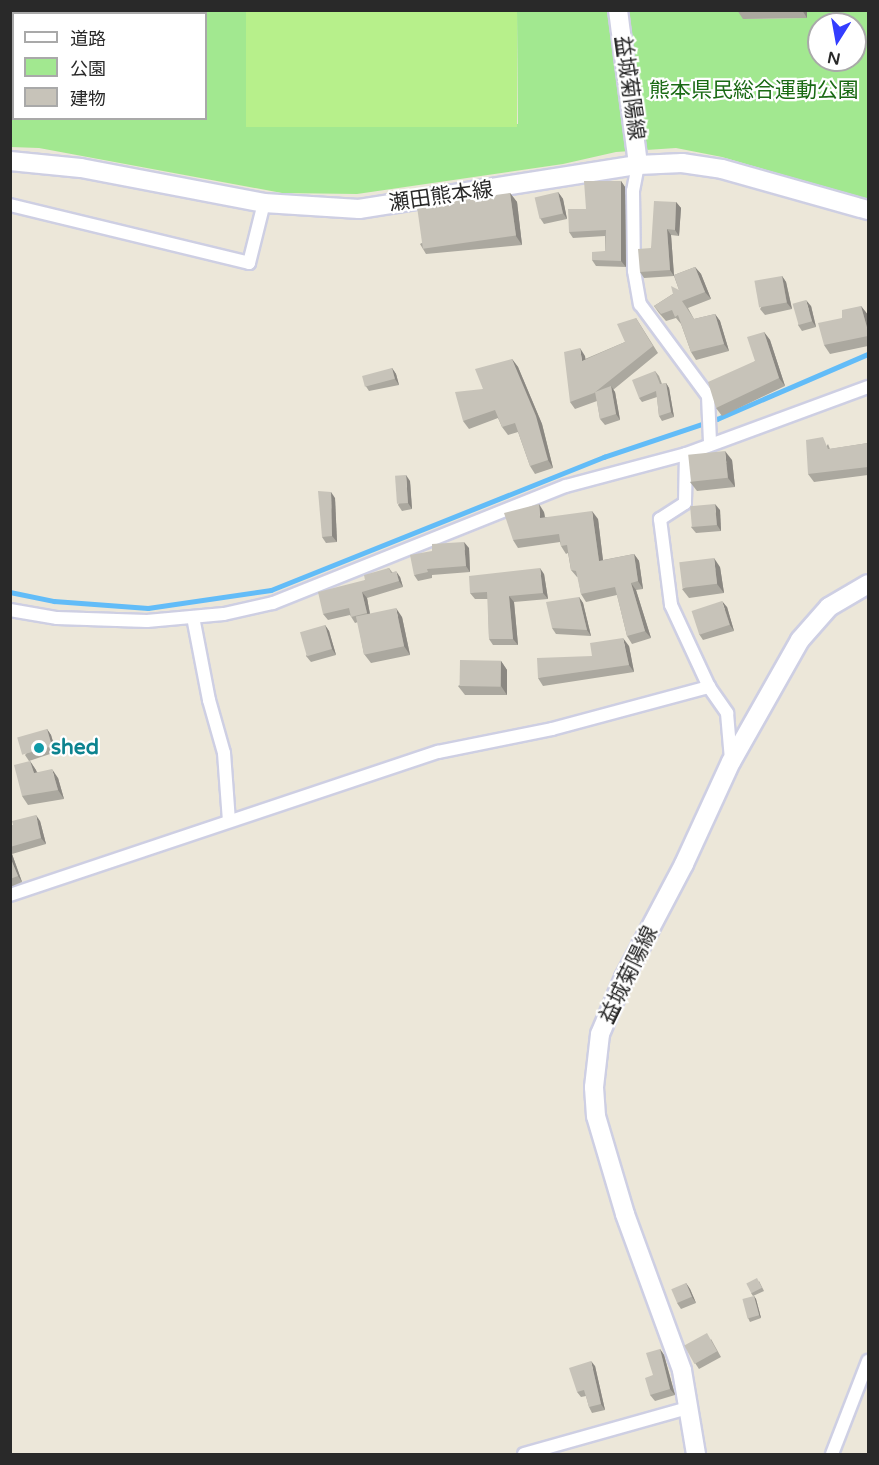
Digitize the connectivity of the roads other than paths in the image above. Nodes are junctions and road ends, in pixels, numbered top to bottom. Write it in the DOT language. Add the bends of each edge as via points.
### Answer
graph roads {
  1 [pos="618,10"];
  2 [pos="10,160"];
  3 [pos="638,165"];
  4 [pos="264,203"];
  5 [pos="10,205"];
  6 [pos="868,210"];
  7 [pos="868,387"];
  8 [pos="710,442"];
  9 [pos="686,454"];
  10 [pos="868,584"];
  11 [pos="10,610"];
  12 [pos="193,617"];
  13 [pos="709,687"];
  14 [pos="731,762"];
  15 [pos="229,822"];
  16 [pos="10,894"];
  17 [pos="868,1361"];
  18 [pos="688,1408"];
  19 [pos="524,1455"];
  20 [pos="696,1455"];
  21 [pos="832,1455"];
  1 -- 3 [label="main road, 益城菊陽線"];
  2 -- 4 [label="main road, 瀬田熊本線" via="81,168"];
  3 -- 4 [label="main road, 瀬田熊本線" via="359,209"];
  3 -- 6 [label="main road, 瀬田熊本線" via="682,163 722,169"];
  3 -- 8 [label="street" via="633,225 634,271 640,304 708,396"];
  4 -- 5 [label="street" via="249,263"];
  7 -- 8 [label="street"];
  8 -- 9 [label="street"];
  9 -- 12 [label="street" via="566,486 273,603"];
  9 -- 13 [label="street" via="685,503 660,519 671,605"];
  10 -- 14 [label="main road, 益城菊陽線" via="829,607 800,640"];
  11 -- 12 [label="street" via="57,618 147,621"];
  12 -- 15 [label="street" via="208,700 224,753"];
  13 -- 14 [label="street" via="727,712"];
  13 -- 15 [label="street" via="552,729 438,752"];
  14 -- 18 [label="main road, 益城菊陽線" via="610,1009 596,1061 596,1116 625,1214 682,1370"];
  15 -- 16 [label="street"];
  17 -- 21 [label="street"];
  18 -- 19 [label="street"];
  18 -- 20 [label="main road, 益城菊陽線"];
}
